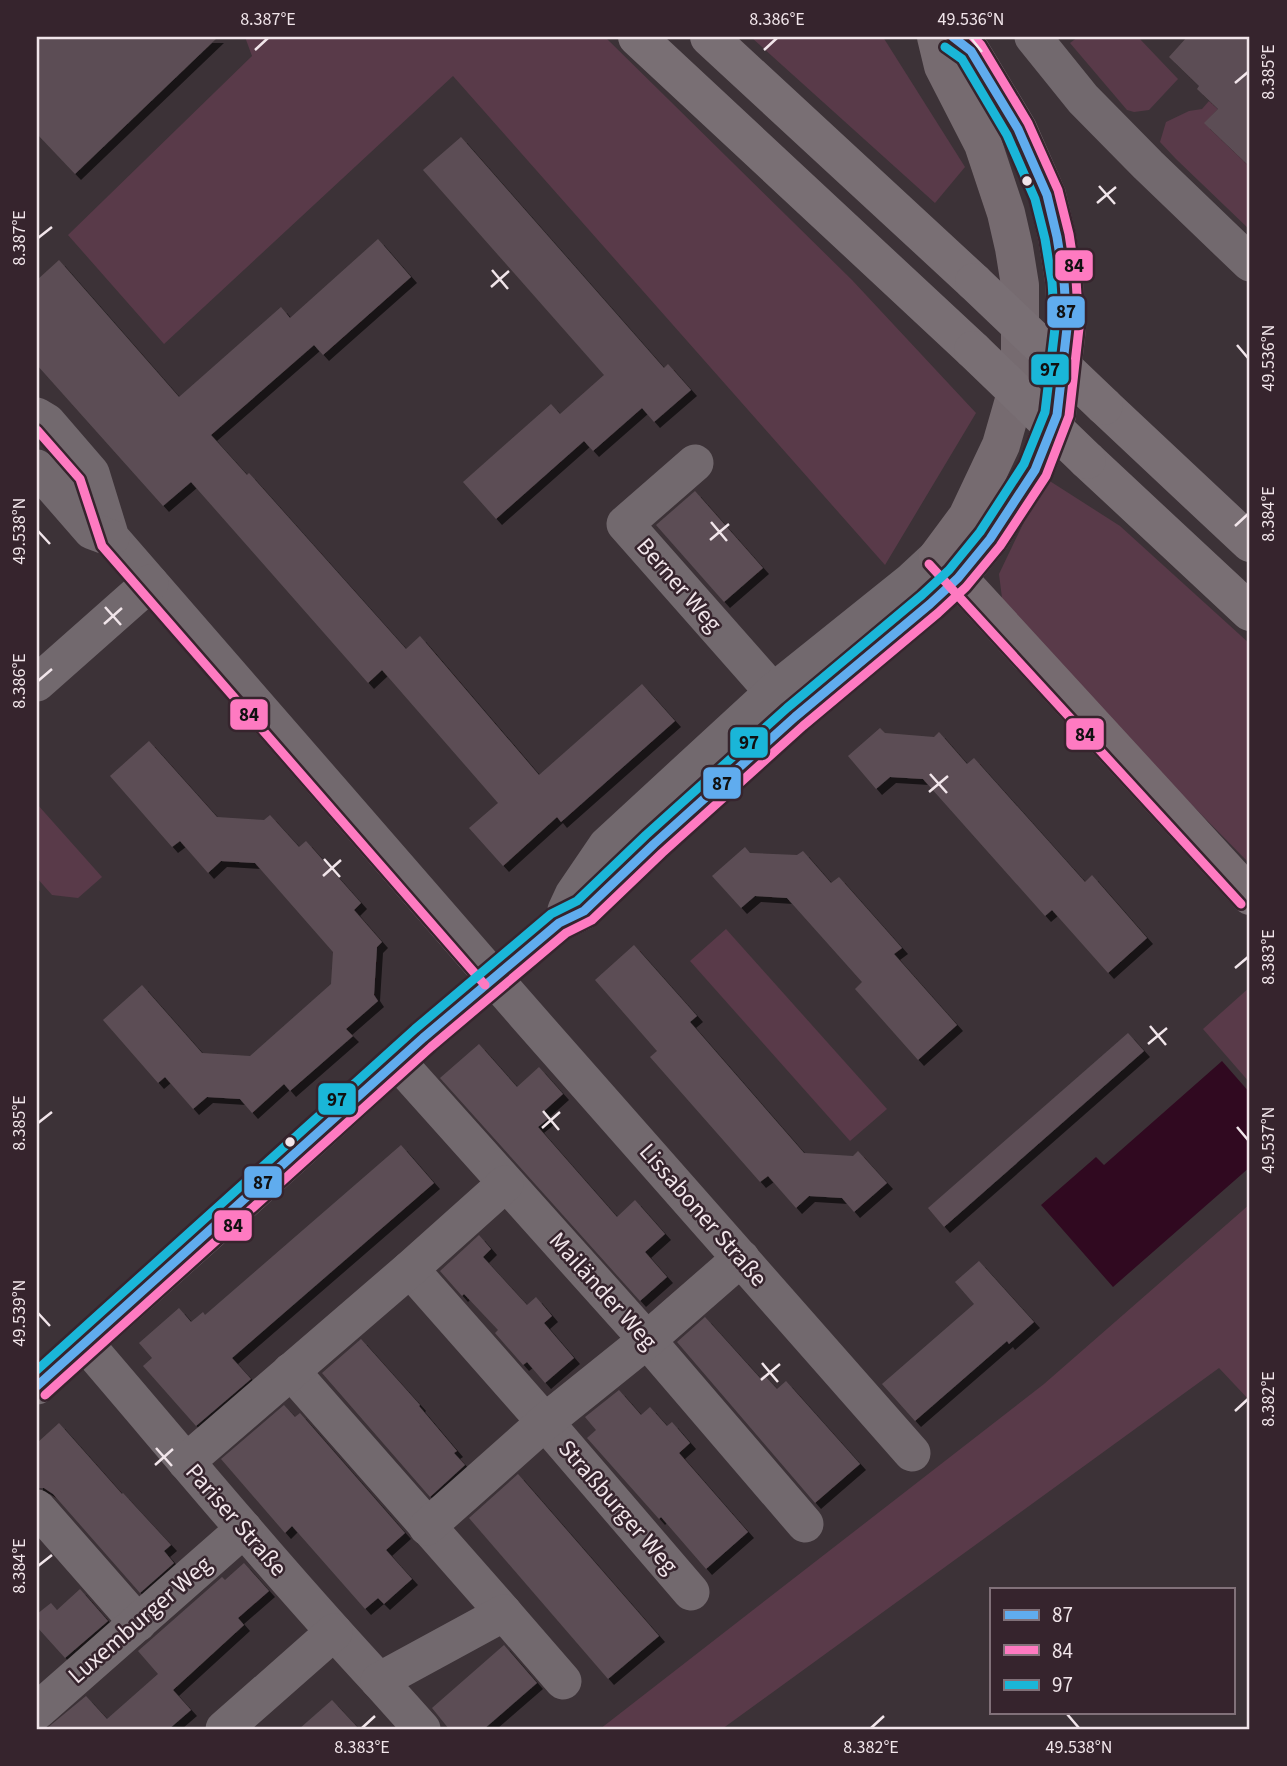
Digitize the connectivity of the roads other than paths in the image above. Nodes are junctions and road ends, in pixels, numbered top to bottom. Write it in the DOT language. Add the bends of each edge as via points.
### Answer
graph roads {
  1 [pos="637,37"];
  2 [pos="709,37"];
  3 [pos="936,37"];
  4 [pos="953,37"];
  5 [pos="1033,37"];
  6 [pos="1250,263"];
  7 [pos="37,415"];
  8 [pos="695,463"];
  9 [pos="37,468"];
  10 [pos="111,538"];
  11 [pos="1250,542"];
  12 [pos="948,567"];
  13 [pos="150,583"];
  14 [pos="1250,612"];
  15 [pos="37,683"];
  16 [pos="784,704"];
  17 [pos="1250,896"];
  18 [pos="494,977"];
  19 [pos="397,1061"];
  20 [pos="505,1184"];
  21 [pos="741,1258"];
  22 [pos="410,1269"];
  23 [pos="647,1340"];
  24 [pos="85,1342"];
  25 [pos="291,1371"];
  26 [pos="37,1386"];
  27 [pos="545,1422"];
  28 [pos="912,1453"];
  29 [pos="186,1462"];
  30 [pos="37,1508"];
  31 [pos="805,1524"];
  32 [pos="427,1527"];
  33 [pos="244,1529"];
  34 [pos="691,1592"];
  35 [pos="503,1613"];
  36 [pos="138,1623"];
  37 [pos="334,1632"];
  38 [pos="379,1681"];
  39 [pos="564,1681"];
  40 [pos="37,1712"];
  41 [pos="224,1729"];
  42 [pos="422,1729"];
  1 -- 14 [label="highway, bridge"];
  2 -- 11 [label="highway, bridge"];
  3 -- 12 [label="street" via="943,66 983,144 1009,225 1020,285 1020,379 1001,445"];
  4 -- 12 [label="street" via="971,51 1018,129 1047,195 1064,281 1067,328 1057,415 1035,470 990,539"];
  5 -- 6 [label="street" via="1083,99"];
  7 -- 10 [label="street" via="91,473"];
  8 -- 16 [label="street, Berner Weg" via="625,524"];
  9 -- 10 [label="street" via="92,531"];
  10 -- 13 [label="street, Lissaboner Straße"];
  12 -- 16 [label="street" via="930,604"];
  12 -- 17 [label="street"];
  13 -- 15 [label="street"];
  13 -- 18 [label="street, Lissaboner Straße"];
  16 -- 18 [label="street" via="654,844 584,911 559,923"];
  18 -- 19 [label="street"];
  18 -- 21 [label="street, Lissaboner Straße"];
  19 -- 20 [label="street, Mailänder Weg"];
  19 -- 24 [label="street"];
  20 -- 22 [label="street"];
  20 -- 23 [label="street, Mailänder Weg"];
  21 -- 23 [label="street, Straßburger Weg"];
  21 -- 28 [label="street, Lissaboner Straße"];
  22 -- 25 [label="street"];
  22 -- 27 [label="street, Straßburger Weg"];
  23 -- 27 [label="street, Straßburger Weg"];
  23 -- 31 [label="street, Mailänder Weg"];
  24 -- 26 [label="street"];
  24 -- 29 [label="street, Pariser Straße"];
  25 -- 29 [label="street"];
  25 -- 32 [label="street"];
  27 -- 32 [label="street, Straßburger Weg"];
  27 -- 34 [label="street, Straßburger Weg"];
  29 -- 33 [label="street, Pariser Straße"];
  30 -- 36 [label="street"];
  32 -- 35 [label="street"];
  33 -- 36 [label="street, Luxemburger Weg"];
  33 -- 37 [label="street, Pariser Straße"];
  35 -- 38 [label="street"];
  35 -- 39 [label="street"];
  36 -- 40 [label="street, Luxemburger Weg"];
  37 -- 38 [label="street, Pariser Straße"];
  37 -- 41 [label="street"];
  38 -- 42 [label="street"];
}
